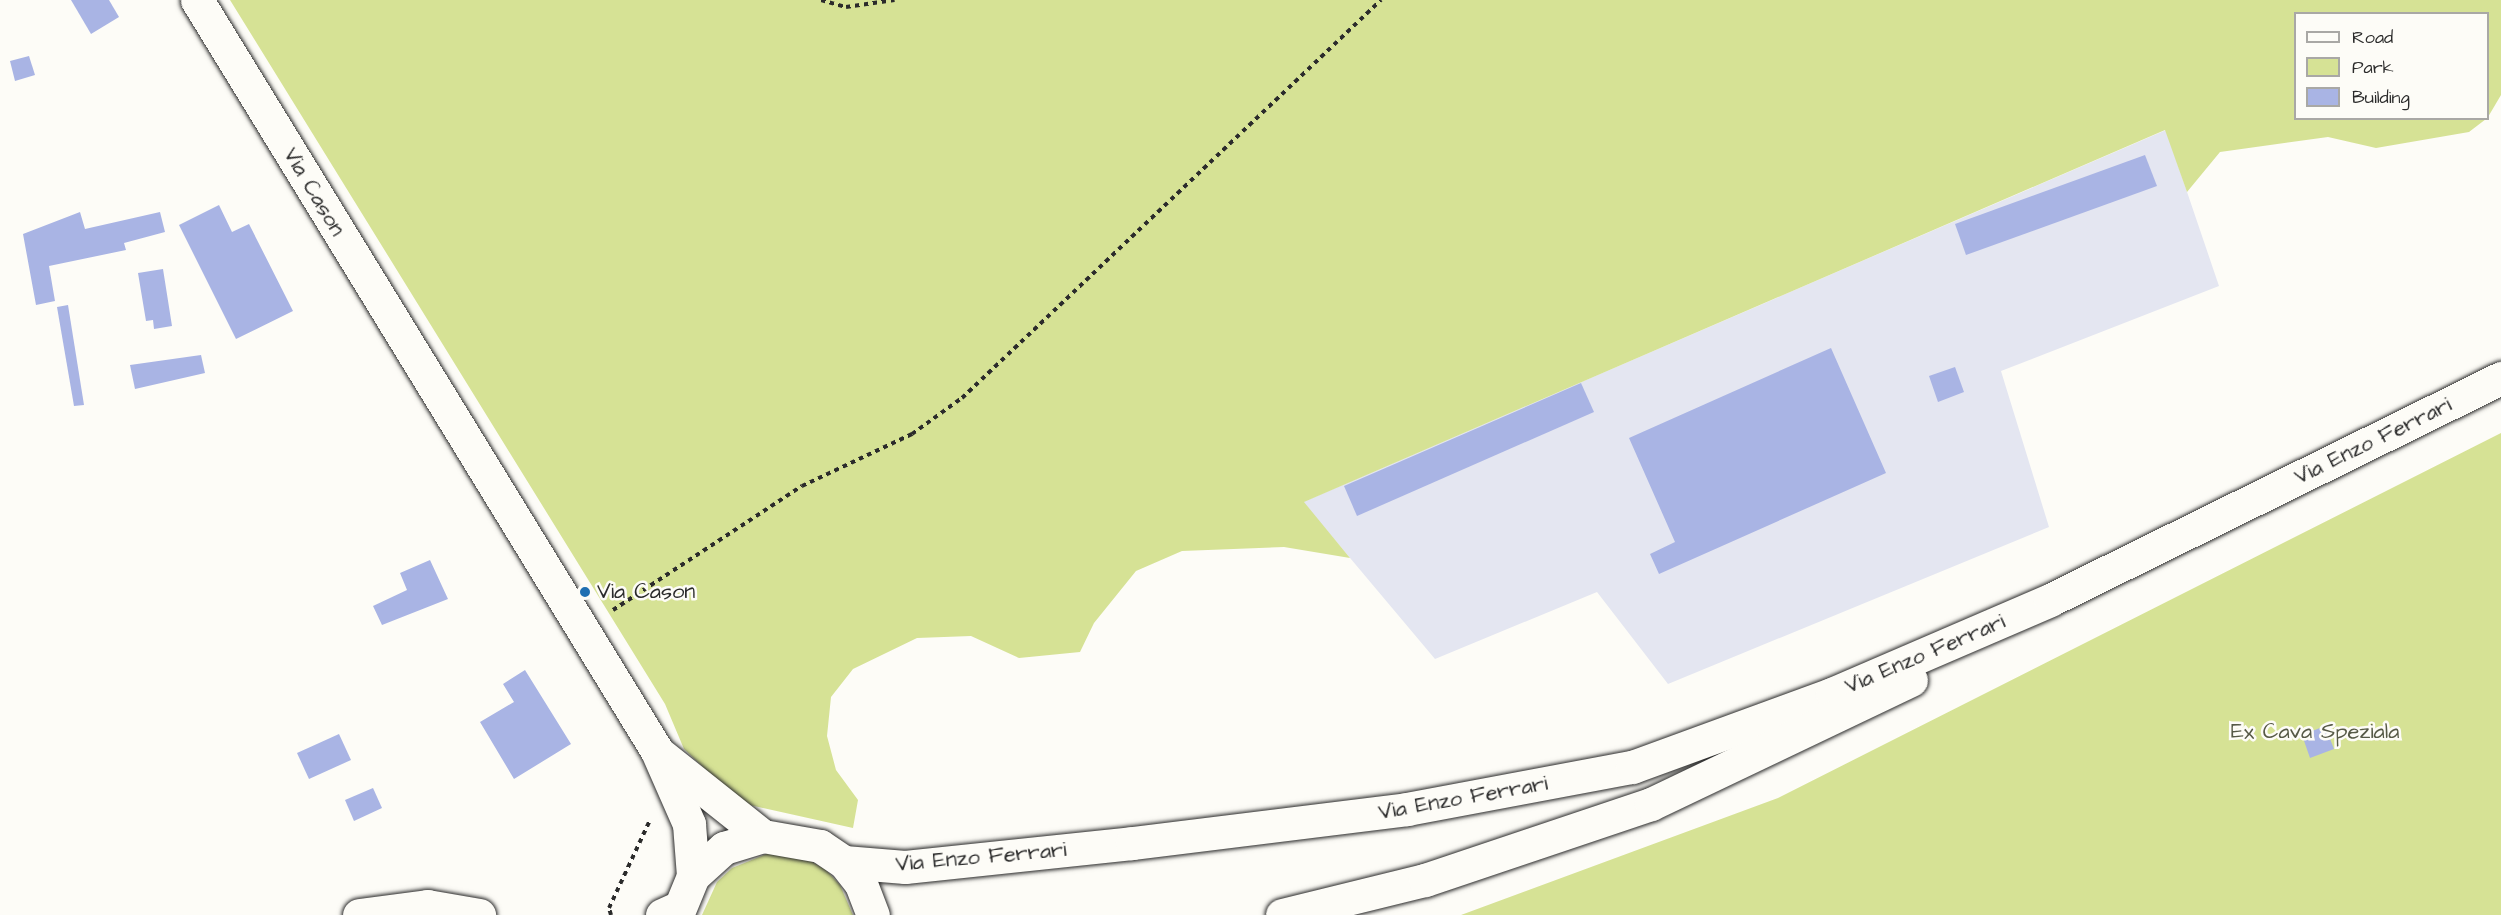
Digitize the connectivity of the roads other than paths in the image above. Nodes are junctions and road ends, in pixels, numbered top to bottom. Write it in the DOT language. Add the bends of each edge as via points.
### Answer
graph roads {
  1 [pos="197,0"];
  2 [pos="2501,378"];
  3 [pos="2050,600"];
  4 [pos="657,752"];
  5 [pos="763,836"];
  6 [pos="844,862"];
  7 [pos="693,876"];
  8 [pos="672,913"];
  9 [pos="359,915"];
  10 [pos="479,915"];
  11 [pos="873,915"];
  12 [pos="1282,915"];
  1 -- 4 [label="main road, Via Cason"];
  2 -- 3 [label="main road, Via Enzo Ferrari"];
  3 -- 6 [label="main road, Via Enzo Ferrari" via="1832,694 1632,767 1407,809 1144,842 905,867"];
  3 -- 12 [label="main road, Via Enzo Ferrari" via="1867,705 1651,804 1425,880"];
  4 -- 5 [label="main road, Via Cason"];
  4 -- 7 [label="main road, Via Cason" via="689,824"];
  5 -- 6 [label="main road" via="820,846"];
  5 -- 7 [label="main road" via="724,848"];
  6 -- 11 [label="main road" via="861,884"];
  7 -- 8 [label="main road"];
  9 -- 10 [label="main road" via="427,906"];
}
